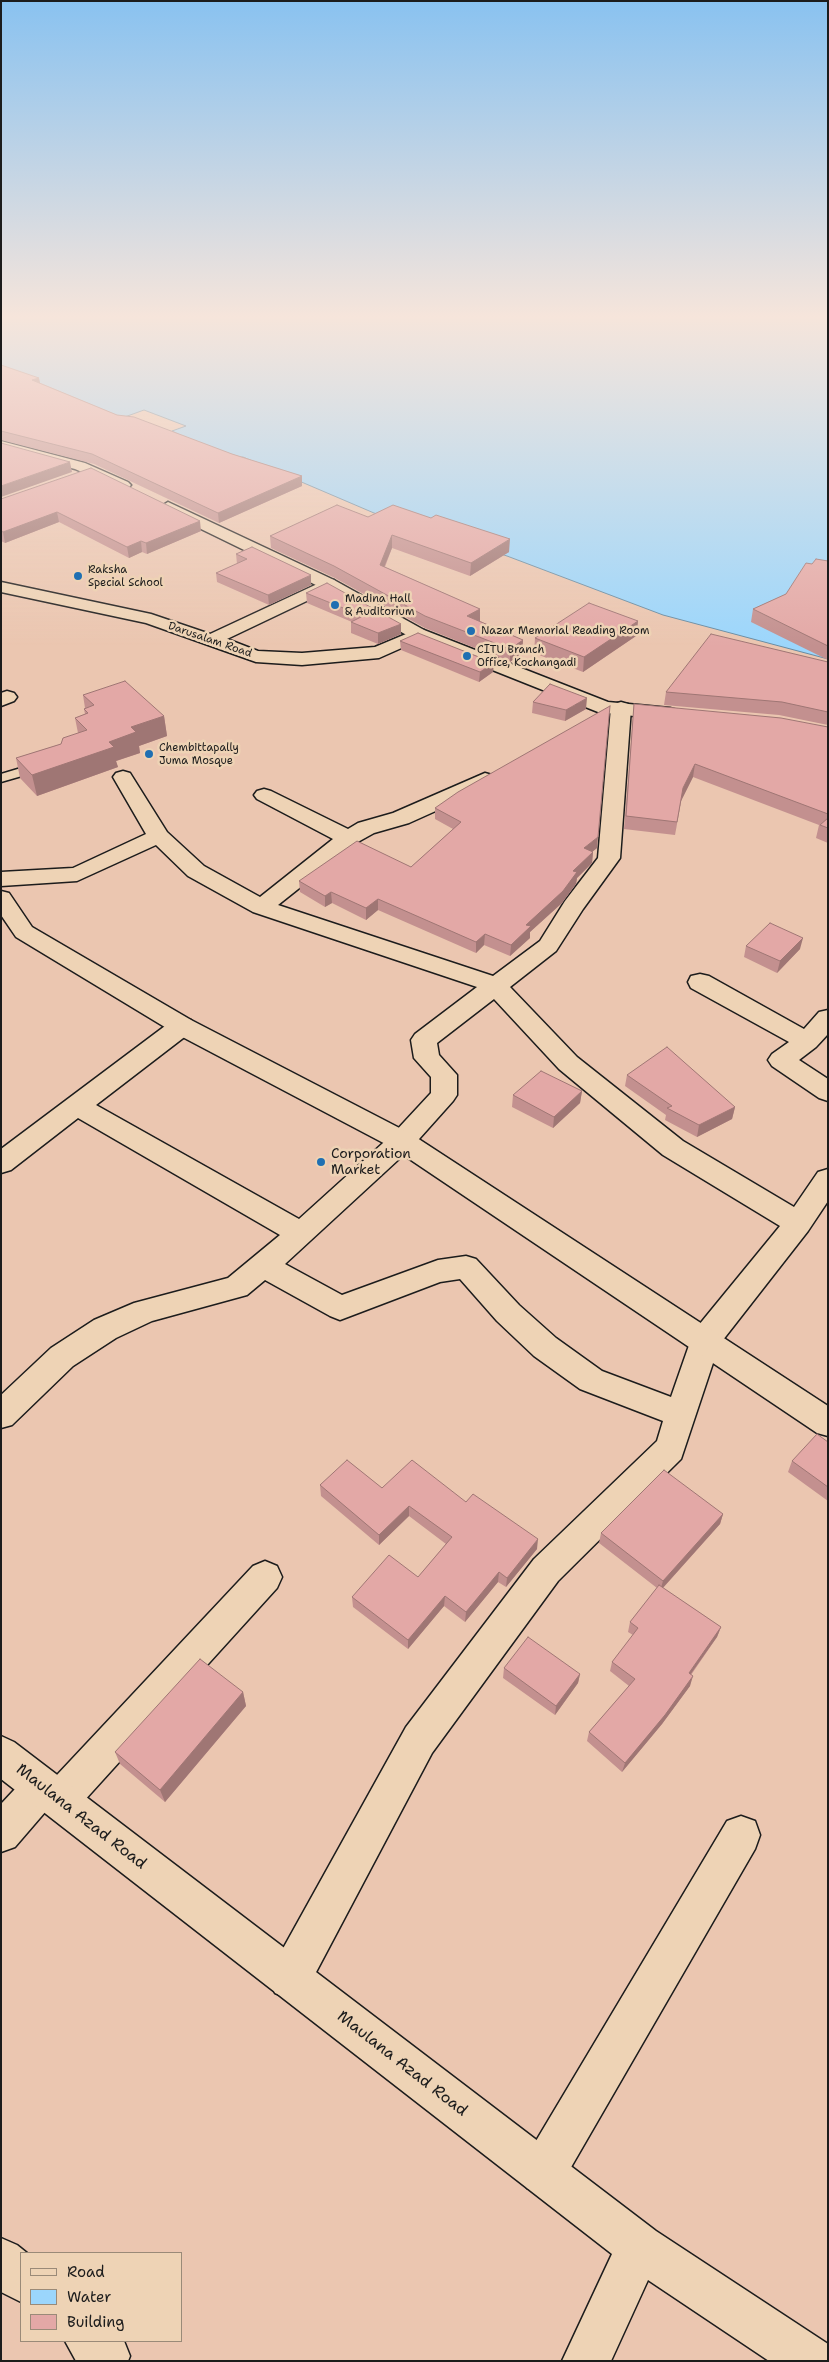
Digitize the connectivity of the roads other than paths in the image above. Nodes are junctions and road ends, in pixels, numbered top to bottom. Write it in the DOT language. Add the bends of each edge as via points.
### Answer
graph roads {
  1 [pos="1,445"];
  2 [pos="92,471"];
  3 [pos="65,481"];
  4 [pos="136,492"];
  5 [pos="154,500"];
  6 [pos="328,584"];
  7 [pos="1,587"];
  8 [pos="418,634"];
  9 [pos="211,640"];
  10 [pos="613,708"];
  11 [pos="690,716"];
  12 [pos="581,723"];
  13 [pos="51,762"];
  14 [pos="504,768"];
  15 [pos="122,777"];
  16 [pos="1,778"];
  17 [pos="264,795"];
  18 [pos="158,836"];
  19 [pos="348,838"];
  20 [pos="1,879"];
  21 [pos="1,898"];
  22 [pos="261,907"];
  23 [pos="700,982"];
  24 [pos="495,985"];
  25 [pos="828,1018"];
  26 [pos="182,1026"];
  27 [pos="807,1041"];
  28 [pos="828,1092"];
  29 [pos="77,1106"];
  30 [pos="402,1141"];
  31 [pos="1,1163"];
  32 [pos="828,1179"];
  33 [pos="798,1222"];
  34 [pos="301,1234"];
  35 [pos="263,1265"];
  36 [pos="705,1340"];
  37 [pos="681,1414"];
  38 [pos="1,1415"];
  39 [pos="828,1423"];
  40 [pos="265,1577"];
  41 [pos="1,1755"];
  42 [pos="51,1794"];
  43 [pos="1,1833"];
  44 [pos="741,1835"];
  45 [pos="290,1978"];
  46 [pos="543,2172"];
  47 [pos="640,2247"];
  48 [pos="1,2261"];
  49 [pos="20,2278"];
  50 [pos="586,2361"];
  51 [pos="811,2361"];
  1 -- 2 [label="street"];
  2 -- 3 [label="street"];
  2 -- 4 [label="street"];
  5 -- 6 [label="street"];
  6 -- 8 [label="street"];
  6 -- 9 [label="street"];
  7 -- 9 [label="street, Darusalam Road" via="151,619"];
  8 -- 9 [label="street, Darusalam Road" via="379,652 302,659 256,656"];
  8 -- 10 [label="street"];
  10 -- 11 [label="street"];
  10 -- 12 [label="street"];
  10 -- 24 [label="street" via="609,858 548,946"];
  13 -- 16 [label="lane"];
  14 -- 19 [label="street" via="462,792 401,818 366,828"];
  15 -- 18 [label="street"];
  17 -- 19 [label="street"];
  18 -- 20 [label="street" via="77,874"];
  18 -- 22 [label="street" via="196,871"];
  19 -- 22 [label="street"];
  21 -- 26 [label="street" via="24,932"];
  22 -- 24 [label="street"];
  23 -- 27 [label="street"];
  24 -- 30 [label="street" via="424,1040 427,1058 444,1075 444,1095"];
  24 -- 33 [label="street" via="568,1063 673,1148"];
  25 -- 27 [label="street"];
  26 -- 29 [label="street"];
  26 -- 30 [label="street"];
  27 -- 28 [label="street" via="781,1060"];
  29 -- 31 [label="street"];
  29 -- 34 [label="street"];
  30 -- 34 [label="street"];
  30 -- 36 [label="street"];
  32 -- 33 [label="street"];
  33 -- 36 [label="street"];
  34 -- 35 [label="street"];
  35 -- 37 [label="street" via="340,1308 438,1271 466,1267 508,1313 591,1380"];
  35 -- 38 [label="street" via="237,1286 144,1312 105,1329 62,1357"];
  36 -- 37 [label="street"];
  36 -- 39 [label="street"];
  37 -- 45 [label="street" via="670,1449 546,1570 419,1740"];
  40 -- 42 [label="street"];
  41 -- 42 [label="street, Maulana Azad Road"];
  42 -- 43 [label="street"];
  42 -- 45 [label="street, Maulana Azad Road"];
  44 -- 46 [label="street"];
  45 -- 46 [label="street, Maulana Azad Road"];
  46 -- 47 [label="street, Maulana Azad Road"];
  47 -- 50 [label="street"];
  47 -- 51 [label="street, Maulana Azad Road"];
  48 -- 49 [label="street"];
}
